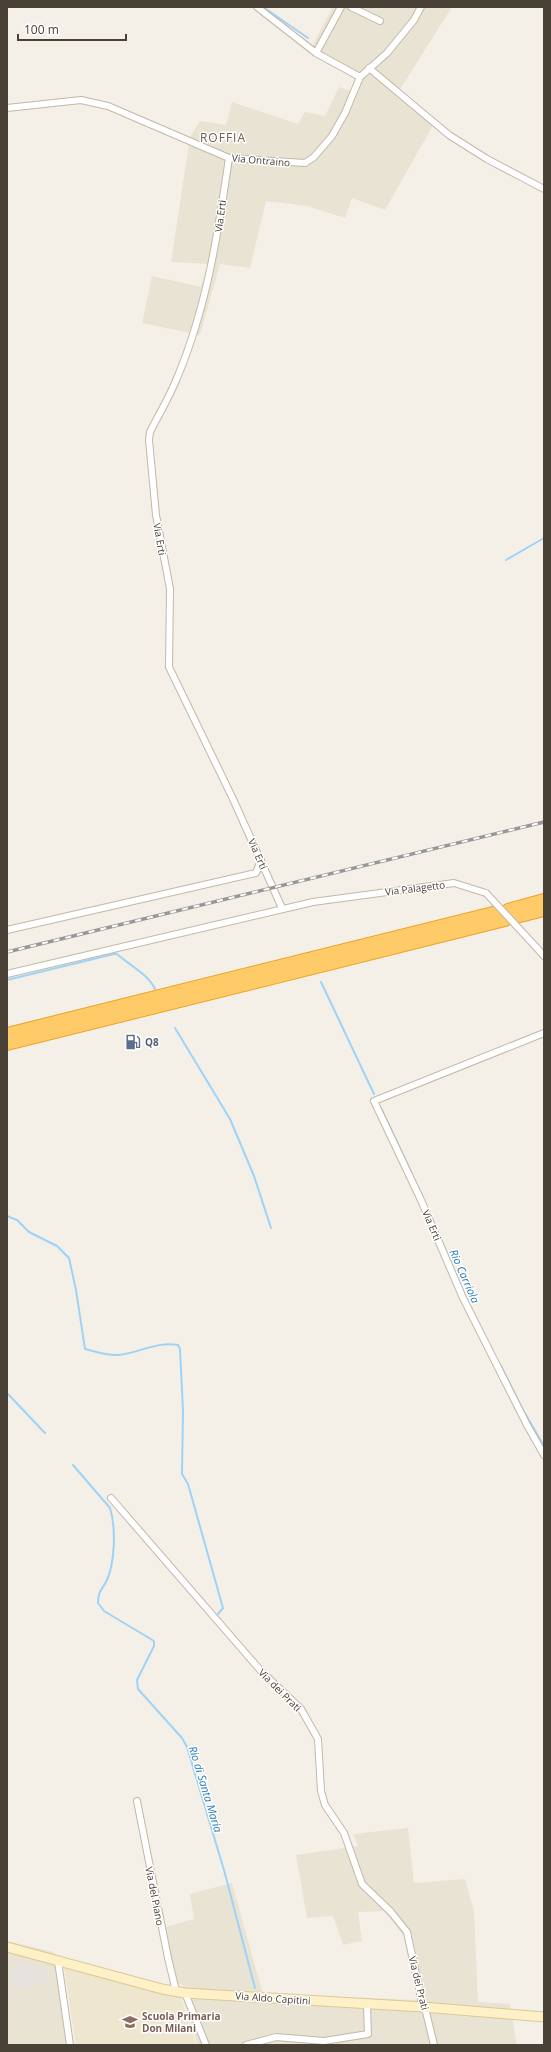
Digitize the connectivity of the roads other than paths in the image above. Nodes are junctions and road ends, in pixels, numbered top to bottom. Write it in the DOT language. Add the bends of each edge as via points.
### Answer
graph roads {
  1 [pos="257,7"];
  2 [pos="341,7"];
  3 [pos="351,7"];
  4 [pos="421,7"];
  5 [pos="380,21"];
  6 [pos="316,53"];
  7 [pos="369,68"];
  8 [pos="360,77"];
  9 [pos="7,108"];
  10 [pos="229,158"];
  11 [pos="544,190"];
  12 [pos="261,860"];
  13 [pos="544,900"];
  14 [pos="282,908"];
  15 [pos="544,910"];
  16 [pos="507,915"];
  17 [pos="7,930"];
  18 [pos="544,956"];
  19 [pos="7,974"];
  20 [pos="544,1033"];
  21 [pos="7,1034"];
  22 [pos="7,1044"];
  23 [pos="544,1455"];
  24 [pos="111,1498"];
  25 [pos="136,1801"];
  26 [pos="7,1947"];
  27 [pos="58,1961"];
  28 [pos="181,1992"];
  29 [pos="366,2005"];
  30 [pos="423,2007"];
  31 [pos="544,2017"];
  32 [pos="70,2045"];
  33 [pos="206,2045"];
  34 [pos="246,2045"];
  35 [pos="434,2045"];
  1 -- 6 [label="street"];
  2 -- 6 [label="street"];
  3 -- 5 [label="street"];
  4 -- 7 [label="street, Via Ontraino" via="414,20 387,53"];
  6 -- 8 [label="street"];
  7 -- 8 [label="street, Via Ontraino"];
  7 -- 11 [label="street" via="449,135 488,160"];
  8 -- 10 [label="street, Via Ontraino" via="332,136 314,157 305,163"];
  9 -- 10 [label="street, Via Ontraino" via="82,100 101,105"];
  10 -- 12 [label="street, Via Erti" via="217,237 204,296 178,378 150,432 149,440 156,515 170,589 170,667"];
  12 -- 14 [label="street, Via Erti"];
  12 -- 17 [label="street" via="256,873"];
  13 -- 16 [label="highway"];
  14 -- 18 [label="street, Via Palagetto, bridge" via="454,883 486,893"];
  14 -- 19 [label="street, Via Palagetto"];
  15 -- 16 [label="highway"];
  16 -- 21 [label="highway"];
  16 -- 22 [label="highway" via="423,942"];
  20 -- 23 [label="street, Via Erti" via="374,1101 463,1298"];
  24 -- 30 [label="street, Via dei Prati" via="261,1671 301,1709 318,1739 323,1798 344,1833 362,1884 391,1912 407,1932"];
  25 -- 28 [label="street, Via del Piano" via="168,1958"];
  26 -- 27 [label="main road, Via Aldo Capitini"];
  27 -- 28 [label="main road, Via Aldo Capitini"];
  27 -- 32 [label="street"];
  28 -- 29 [label="main road, Via Aldo Capitini"];
  28 -- 33 [label="street, Via del Piano"];
  29 -- 30 [label="main road, Via Aldo Capitini"];
  29 -- 34 [label="street" via="368,2034 324,2041 276,2037"];
  30 -- 31 [label="main road, Via Aldo Capitini"];
  30 -- 35 [label="street, Via dei Prati"];
}
